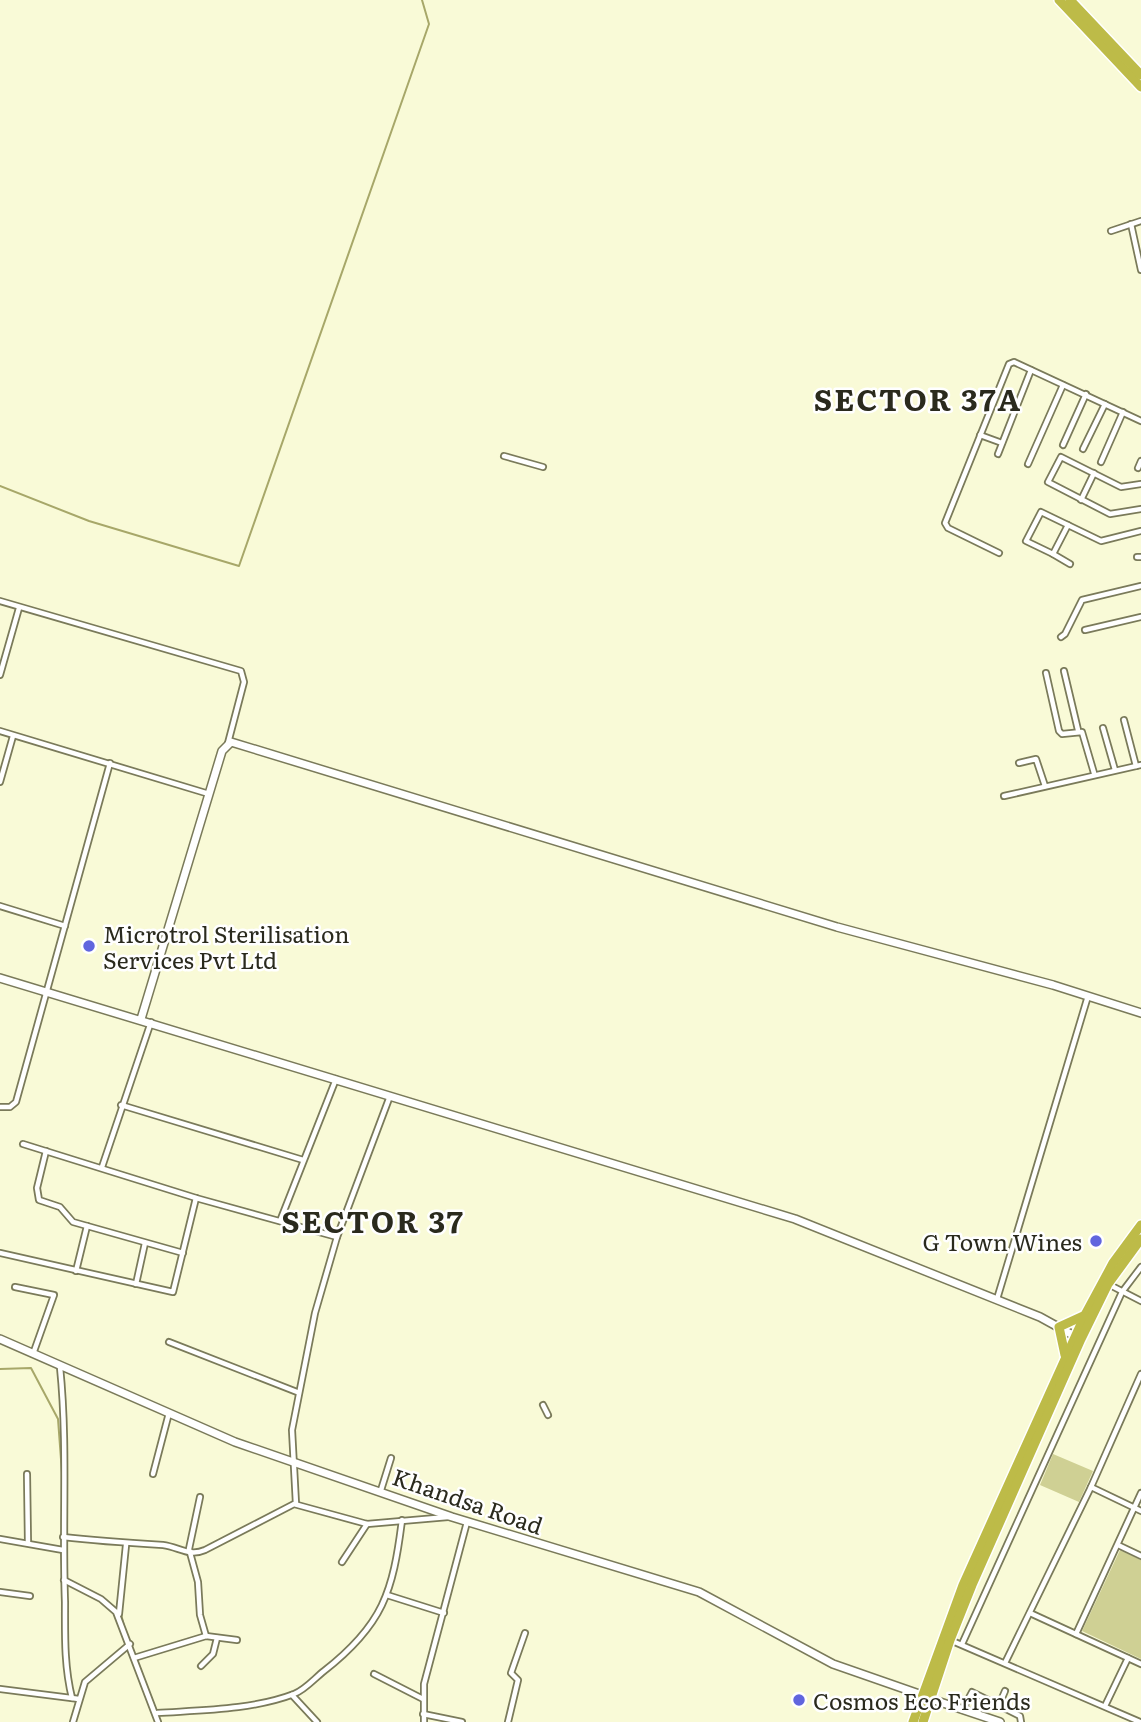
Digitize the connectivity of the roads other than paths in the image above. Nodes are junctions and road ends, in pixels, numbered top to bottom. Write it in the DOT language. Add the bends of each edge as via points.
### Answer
graph roads {
  1 [pos="1059,0"];
  2 [pos="1070,0"];
  3 [pos="1141,75"];
  4 [pos="1141,87"];
  5 [pos="1141,221"];
  6 [pos="1130,224"];
  7 [pos="1111,231"];
  8 [pos="1141,270"];
  9 [pos="1031,370"];
  10 [pos="1063,385"];
  11 [pos="1086,394"];
  12 [pos="1105,404"];
  13 [pos="1123,412"];
  14 [pos="1141,421"];
  15 [pos="980,435"];
  16 [pos="1002,443"];
  17 [pos="1063,445"];
  18 [pos="1083,449"];
  19 [pos="998,454"];
  20 [pos="504,456"];
  21 [pos="1141,461"];
  22 [pos="1101,462"];
  23 [pos="1028,464"];
  24 [pos="543,467"];
  25 [pos="1138,468"];
  26 [pos="1094,473"];
  27 [pos="1141,484"];
  28 [pos="1082,500"];
  29 [pos="1141,509"];
  30 [pos="1068,525"];
  31 [pos="1141,531"];
  32 [pos="999,553"];
  33 [pos="1053,554"];
  34 [pos="1070,564"];
  35 [pos="1141,586"];
  36 [pos="0,601"];
  37 [pos="19,608"];
  38 [pos="1141,617"];
  39 [pos="1085,629"];
  40 [pos="1060,637"];
  41 [pos="1064,671"];
  42 [pos="1046,673"];
  43 [pos="0,675"];
  44 [pos="1124,720"];
  45 [pos="1103,727"];
  46 [pos="1078,730"];
  47 [pos="0,731"];
  48 [pos="13,736"];
  49 [pos="228,743"];
  50 [pos="110,762"];
  51 [pos="1018,763"];
  52 [pos="1138,766"];
  53 [pos="1115,770"];
  54 [pos="1094,774"];
  55 [pos="0,782"];
  56 [pos="1045,786"];
  57 [pos="209,793"];
  58 [pos="1004,796"];
  59 [pos="0,906"];
  60 [pos="65,926"];
  61 [pos="0,978"];
  62 [pos="45,991"];
  63 [pos="1088,996"];
  64 [pos="1141,1013"];
  65 [pos="141,1019"];
  66 [pos="151,1022"];
  67 [pos="337,1079"];
  68 [pos="390,1095"];
  69 [pos="121,1105"];
  70 [pos="0,1107"];
  71 [pos="23,1144"];
  72 [pos="46,1151"];
  73 [pos="303,1160"];
  74 [pos="102,1167"];
  75 [pos="196,1198"];
  76 [pos="280,1221"];
  77 [pos="1141,1225"];
  78 [pos="87,1226"];
  79 [pos="337,1237"];
  80 [pos="1135,1242"];
  81 [pos="145,1243"];
  82 [pos="0,1253"];
  83 [pos="183,1253"];
  84 [pos="1141,1267"];
  85 [pos="76,1271"];
  86 [pos="136,1284"];
  87 [pos="1108,1284"];
  88 [pos="15,1287"];
  89 [pos="1122,1293"];
  90 [pos="997,1299"];
  91 [pos="1141,1301"];
  92 [pos="1085,1315"];
  93 [pos="1059,1327"];
  94 [pos="1078,1338"];
  95 [pos="0,1339"];
  96 [pos="169,1342"];
  97 [pos="33,1355"];
  98 [pos="1065,1361"];
  99 [pos="60,1367"];
  100 [pos="1141,1374"];
  101 [pos="297,1392"];
  102 [pos="543,1405"];
  103 [pos="169,1413"];
  104 [pos="548,1415"];
  105 [pos="391,1458"];
  106 [pos="291,1461"];
  107 [pos="27,1474"];
  108 [pos="153,1474"];
  109 [pos="1091,1487"];
  110 [pos="381,1490"];
  111 [pos="1141,1493"];
  112 [pos="200,1497"];
  113 [pos="296,1504"];
  114 [pos="1134,1507"];
  115 [pos="1141,1511"];
  116 [pos="452,1517"];
  117 [pos="402,1520"];
  118 [pos="467,1522"];
  119 [pos="367,1524"];
  120 [pos="63,1537"];
  121 [pos="0,1539"];
  122 [pos="28,1542"];
  123 [pos="126,1545"];
  124 [pos="1118,1545"];
  125 [pos="62,1550"];
  126 [pos="190,1554"];
  127 [pos="1141,1556"];
  128 [pos="342,1562"];
  129 [pos="64,1580"];
  130 [pos="0,1592"];
  131 [pos="387,1595"];
  132 [pos="30,1596"];
  133 [pos="960,1604"];
  134 [pos="444,1613"];
  135 [pos="1030,1613"];
  136 [pos="118,1616"];
  137 [pos="525,1633"];
  138 [pos="1076,1634"];
  139 [pos="206,1636"];
  140 [pos="218,1637"];
  141 [pos="237,1640"];
  142 [pos="950,1640"];
  143 [pos="130,1644"];
  144 [pos="962,1644"];
  145 [pos="134,1658"];
  146 [pos="1128,1658"];
  147 [pos="1005,1662"];
  148 [pos="1141,1664"];
  149 [pos="201,1666"];
  150 [pos="374,1674"];
  151 [pos="0,1689"];
  152 [pos="1005,1691"];
  153 [pos="292,1695"];
  154 [pos="927,1697"];
  155 [pos="72,1698"];
  156 [pos="79,1699"];
  157 [pos="423,1699"];
  158 [pos="999,1705"];
  159 [pos="1105,1706"];
  160 [pos="963,1709"];
  161 [pos="157,1713"];
  162 [pos="424,1714"];
  163 [pos="987,1719"];
  164 [pos="73,1722"];
  165 [pos="158,1722"];
  166 [pos="317,1722"];
  167 [pos="424,1722"];
  168 [pos="462,1722"];
  169 [pos="508,1722"];
  170 [pos="913,1722"];
  171 [pos="923,1722"];
  172 [pos="1000,1722"];
  173 [pos="1021,1722"];
  174 [pos="1140,1722"];
  1 -- 4 [label="highway"];
  2 -- 3 [label="highway"];
  5 -- 6 [label="street"];
  6 -- 7 [label="street"];
  6 -- 8 [label="street"];
  9 -- 10 [label="street"];
  9 -- 15 [label="street" via="1009,364"];
  9 -- 16 [label="street"];
  10 -- 11 [label="street"];
  10 -- 23 [label="street"];
  11 -- 12 [label="street"];
  11 -- 17 [label="street"];
  12 -- 13 [label="street"];
  12 -- 18 [label="street"];
  13 -- 14 [label="street"];
  13 -- 22 [label="street"];
  15 -- 16 [label="street"];
  15 -- 32 [label="street" via="945,526"];
  16 -- 19 [label="street"];
  20 -- 24 [label="street"];
  21 -- 25 [label="street"];
  26 -- 27 [label="street" via="1121,487"];
  26 -- 28 [label="street"];
  26 -- 28 [label="street" via="1058,459 1049,484"];
  28 -- 29 [label="street" via="1112,515"];
  30 -- 31 [label="street" via="1101,541"];
  30 -- 33 [label="street"];
  30 -- 33 [label="street" via="1041,512 1026,538"];
  33 -- 34 [label="street"];
  35 -- 40 [label="street" via="1082,600"];
  36 -- 37 [label="street"];
  37 -- 43 [label="street"];
  37 -- 49 [label="street" via="241,671 244,682"];
  38 -- 39 [label="street"];
  41 -- 46 [label="street"];
  42 -- 46 [label="street" via="1060,733"];
  44 -- 52 [label="street"];
  45 -- 53 [label="street"];
  46 -- 54 [label="street"];
  47 -- 48 [label="street"];
  48 -- 50 [label="street"];
  48 -- 55 [label="street"];
  49 -- 57 [label="street"];
  49 -- 63 [label="street" via="836,927"];
  50 -- 57 [label="street"];
  50 -- 60 [label="street"];
  51 -- 56 [label="street" via="1036,758"];
  52 -- 53 [label="street"];
  53 -- 54 [label="street"];
  54 -- 56 [label="street"];
  56 -- 58 [label="street"];
  57 -- 65 [label="street"];
  59 -- 60 [label="street"];
  60 -- 62 [label="street"];
  61 -- 62 [label="street"];
  62 -- 65 [label="street"];
  62 -- 70 [label="street" via="16,1102"];
  63 -- 64 [label="street"];
  63 -- 90 [label="street"];
  65 -- 66 [label="street"];
  66 -- 67 [label="street"];
  66 -- 69 [label="street"];
  67 -- 68 [label="street"];
  67 -- 73 [label="street"];
  68 -- 79 [label="street"];
  68 -- 90 [label="street" via="795,1219"];
  69 -- 73 [label="street"];
  69 -- 74 [label="street"];
  71 -- 72 [label="street"];
  72 -- 74 [label="street"];
  72 -- 78 [label="street" via="38,1198 60,1207 68,1220"];
  73 -- 76 [label="street"];
  74 -- 75 [label="street"];
  75 -- 76 [label="street"];
  75 -- 83 [label="street"];
  76 -- 79 [label="street"];
  77 -- 80 [label="highway"];
  78 -- 81 [label="street"];
  78 -- 85 [label="street"];
  79 -- 101 [label="street"];
  80 -- 87 [label="highway"];
  80 -- 92 [label="highway"];
  81 -- 83 [label="street"];
  81 -- 86 [label="street"];
  82 -- 85 [label="street"];
  83 -- 86 [label="street" via="175,1291"];
  84 -- 89 [label="street"];
  85 -- 86 [label="street"];
  87 -- 89 [label="street"];
  87 -- 94 [label="highway"];
  88 -- 97 [label="street" via="54,1295"];
  89 -- 91 [label="street"];
  89 -- 144 [label="street"];
  90 -- 93 [label="street"];
  92 -- 93 [label="highway"];
  92 -- 94 [label="highway"];
  93 -- 94 [label="street"];
  93 -- 98 [label="highway"];
  94 -- 98 [label="highway"];
  94 -- 133 [label="highway"];
  95 -- 97 [label="street, Khandsa Road"];
  96 -- 101 [label="street"];
  97 -- 99 [label="street, Khandsa Road"];
  98 -- 133 [label="highway"];
  99 -- 103 [label="street, Khandsa Road"];
  99 -- 120 [label="street"];
  100 -- 109 [label="street"];
  101 -- 106 [label="street"];
  102 -- 104 [label="street"];
  103 -- 106 [label="street, Khandsa Road"];
  103 -- 108 [label="street"];
  105 -- 110 [label="street"];
  106 -- 110 [label="street, Khandsa Road"];
  106 -- 113 [label="street"];
  107 -- 122 [label="street"];
  109 -- 114 [label="street"];
  109 -- 135 [label="street"];
  110 -- 116 [label="street, Khandsa Road"];
  111 -- 114 [label="street"];
  112 -- 126 [label="street"];
  113 -- 119 [label="street"];
  113 -- 126 [label="street"];
  114 -- 115 [label="street"];
  114 -- 124 [label="street"];
  116 -- 117 [label="street"];
  116 -- 118 [label="street, Khandsa Road"];
  117 -- 119 [label="street"];
  117 -- 131 [label="street"];
  118 -- 134 [label="street"];
  118 -- 154 [label="street, Khandsa Road" via="699,1592 833,1664"];
  119 -- 128 [label="street"];
  120 -- 123 [label="street"];
  120 -- 125 [label="street"];
  121 -- 122 [label="street"];
  122 -- 125 [label="street"];
  123 -- 126 [label="street" via="163,1545"];
  123 -- 136 [label="street"];
  124 -- 127 [label="street"];
  124 -- 138 [label="street"];
  125 -- 129 [label="street"];
  126 -- 139 [label="street"];
  129 -- 136 [label="street" via="101,1599"];
  129 -- 155 [label="street" via="66,1674"];
  130 -- 132 [label="street"];
  131 -- 134 [label="street"];
  131 -- 153 [label="street" via="354,1646"];
  133 -- 142 [label="highway"];
  133 -- 154 [label="highway"];
  134 -- 157 [label="street"];
  135 -- 138 [label="street"];
  135 -- 147 [label="street"];
  136 -- 143 [label="street"];
  137 -- 169 [label="street" via="511,1673 518,1680"];
  138 -- 146 [label="street"];
  139 -- 140 [label="street"];
  139 -- 145 [label="street"];
  140 -- 141 [label="street"];
  140 -- 149 [label="street" via="213,1654"];
  142 -- 144 [label="street"];
  142 -- 154 [label="highway"];
  143 -- 145 [label="street"];
  143 -- 156 [label="street" via="87,1681"];
  144 -- 147 [label="street"];
  145 -- 161 [label="street"];
  146 -- 148 [label="street"];
  146 -- 159 [label="street"];
  147 -- 159 [label="street"];
  150 -- 157 [label="street"];
  151 -- 155 [label="street"];
  152 -- 158 [label="street"];
  153 -- 161 [label="street" via="249,1705"];
  153 -- 166 [label="street"];
  154 -- 160 [label="street, Khandsa Road"];
  154 -- 170 [label="highway"];
  154 -- 171 [label="highway"];
  155 -- 156 [label="street"];
  156 -- 164 [label="street"];
  157 -- 162 [label="street"];
  158 -- 160 [label="street" via="972,1692"];
  158 -- 173 [label="street" via="1020,1716"];
  159 -- 174 [label="street"];
  160 -- 163 [label="street, Khandsa Road"];
  161 -- 165 [label="street"];
  162 -- 167 [label="street"];
  162 -- 168 [label="street"];
  163 -- 172 [label="street, Khandsa Road"];
}
